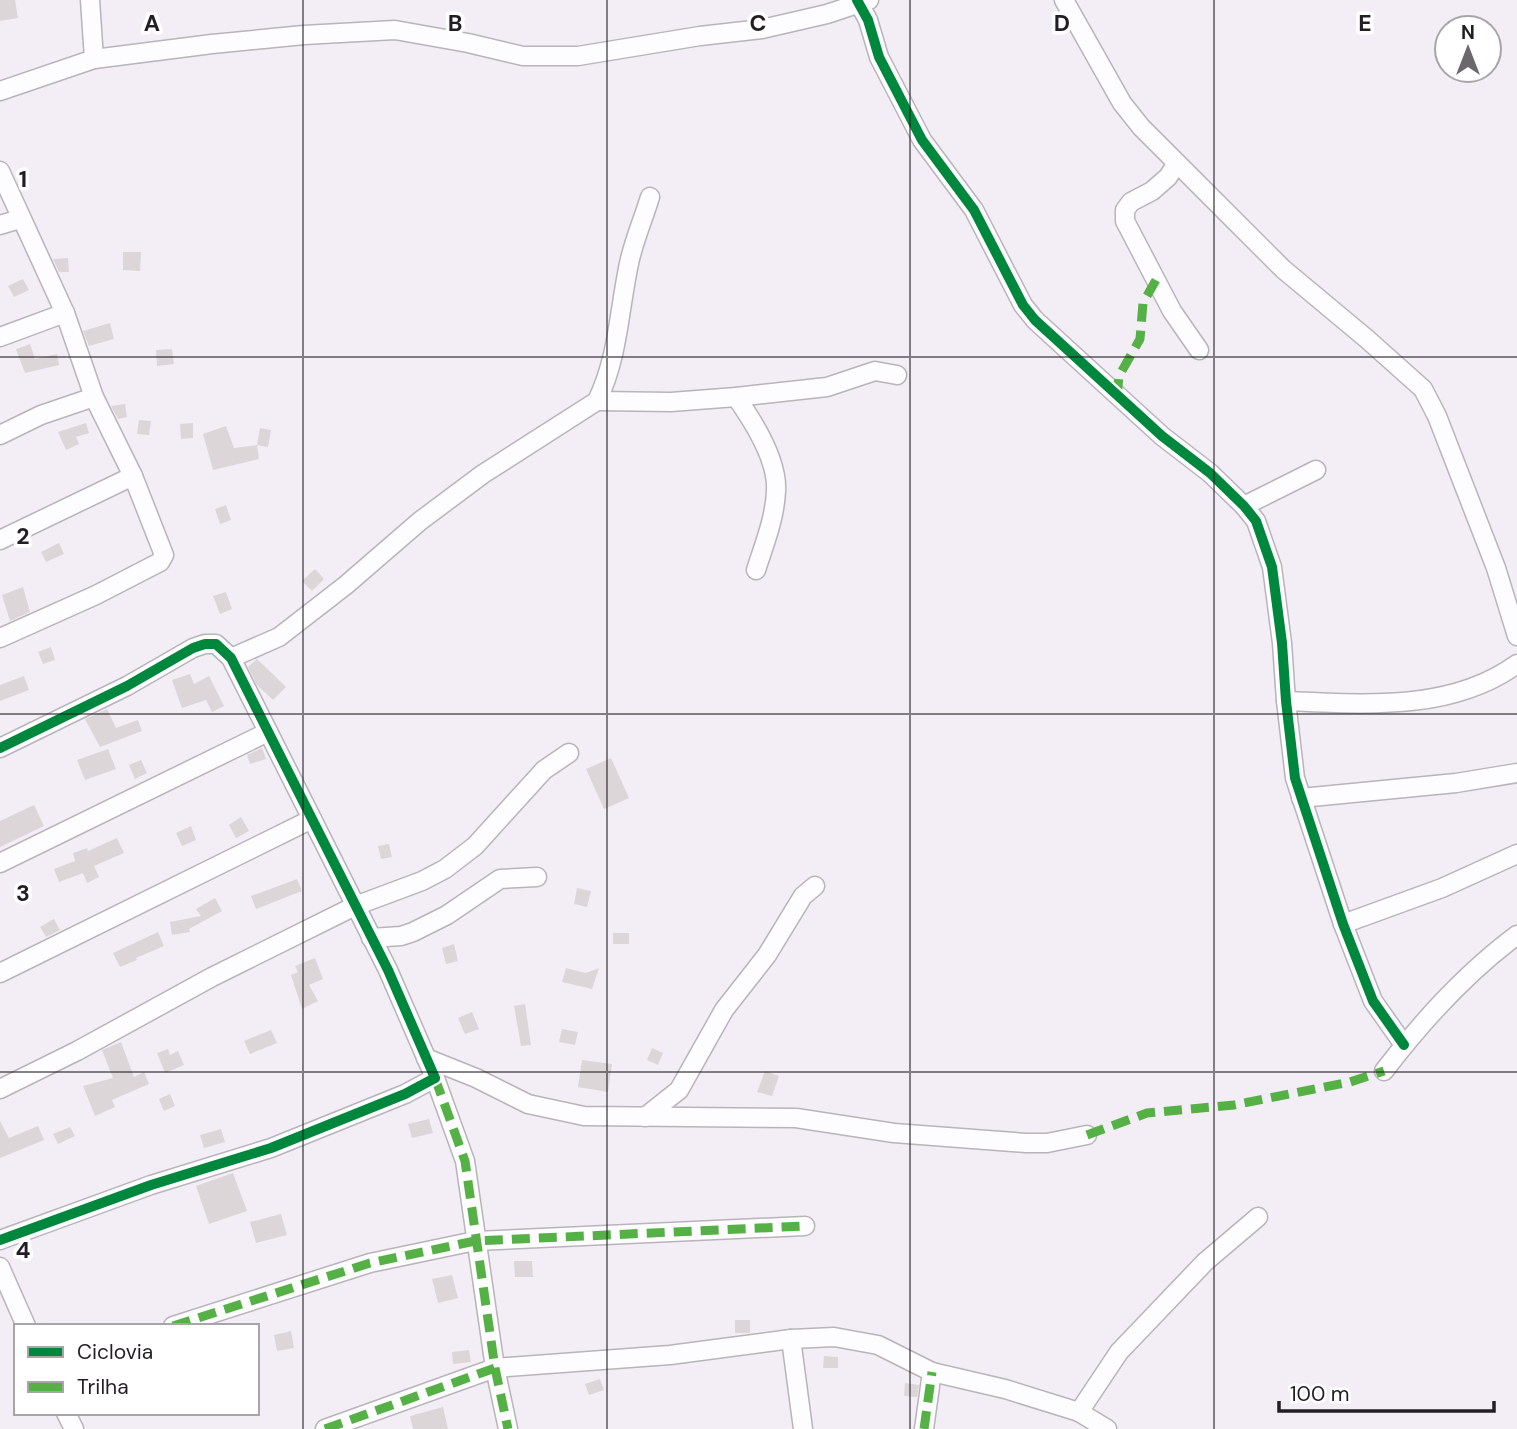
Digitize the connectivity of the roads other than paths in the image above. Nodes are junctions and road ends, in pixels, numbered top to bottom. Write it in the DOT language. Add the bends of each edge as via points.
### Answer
graph roads {
  1 [pos="90,0"];
  2 [pos="1064,0"];
  3 [pos="862,1"];
  4 [pos="94,59"];
  5 [pos="0,91"];
  6 [pos="1177,163"];
  7 [pos="0,172"];
  8 [pos="650,197"];
  9 [pos="20,219"];
  10 [pos="0,225"];
  11 [pos="65,313"];
  12 [pos="0,337"];
  13 [pos="1199,350"];
  14 [pos="897,375"];
  15 [pos="94,397"];
  16 [pos="736,397"];
  17 [pos="597,401"];
  18 [pos="0,435"];
  19 [pos="1316,470"];
  20 [pos="132,476"];
  21 [pos="1244,506"];
  22 [pos="0,540"];
  23 [pos="756,570"];
  24 [pos="1517,636"];
  25 [pos="0,638"];
  26 [pos="231,658"];
  27 [pos="1517,664"];
  28 [pos="1286,701"];
  29 [pos="268,732"];
  30 [pos="0,748"];
  31 [pos="569,753"];
  32 [pos="1517,773"];
  33 [pos="1301,798"];
  34 [pos="312,819"];
  35 [pos="1517,854"];
  36 [pos="0,863"];
  37 [pos="537,877"];
  38 [pos="815,886"];
  39 [pos="355,906"];
  40 [pos="1343,924"];
  41 [pos="1517,934"];
  42 [pos="371,938"];
  43 [pos="0,973"];
  44 [pos="1404,1045"];
  45 [pos="426,1058"];
  46 [pos="1384,1071"];
  47 [pos="435,1078"];
  48 [pos="0,1089"];
  49 [pos="645,1117"];
  50 [pos="1087,1135"];
  51 [pos="1258,1217"];
  52 [pos="805,1226"];
  53 [pos="0,1240"];
  54 [pos="475,1241"];
  55 [pos="0,1267"];
  56 [pos="25,1324"];
  57 [pos="179,1324"];
  58 [pos="791,1339"];
  59 [pos="495,1368"];
  60 [pos="932,1372"];
  61 [pos="1079,1412"];
  62 [pos="325,1429"];
  63 [pos="508,1429"];
  64 [pos="803,1429"];
  65 [pos="924,1429"];
  66 [pos="1107,1429"];
  1 -- 4 [label="street"];
  2 -- 6 [label="street" via="1122,103"];
  3 -- 4 [label="street" via="827,15 762,29 579,56 523,57 396,30 212,44"];
  3 -- 21 [label="street" via="879,57 922,140 974,210 1023,305 1098,381"];
  4 -- 5 [label="street"];
  6 -- 13 [label="street" via="1152,191 1131,202 1125,221 1172,311"];
  6 -- 24 [label="street" via="1283,269 1423,389 1496,568"];
  7 -- 9 [label="street"];
  8 -- 17 [label="street" via="630,258 618,332"];
  9 -- 10 [label="street"];
  9 -- 11 [label="street"];
  11 -- 12 [label="street"];
  11 -- 15 [label="street"];
  14 -- 16 [label="street" via="874,371 827,387"];
  15 -- 18 [label="street"];
  15 -- 20 [label="street"];
  16 -- 17 [label="street"];
  16 -- 23 [label="street" via="774,467 777,489"];
  17 -- 26 [label="street" via="482,474 279,638"];
  19 -- 21 [label="street"];
  20 -- 22 [label="street"];
  20 -- 25 [label="street" via="163,548 160,562"];
  21 -- 28 [label="street" via="1256,521 1272,568"];
  26 -- 29 [label="street"];
  26 -- 30 [label="street" via="216,644 193,648"];
  27 -- 28 [label="street" via="1496,679 1437,698 1364,704"];
  28 -- 33 [label="street" via="1294,778"];
  29 -- 34 [label="street"];
  29 -- 36 [label="street"];
  31 -- 39 [label="street" via="544,770 475,846 445,869"];
  32 -- 33 [label="street"];
  33 -- 40 [label="street"];
  34 -- 39 [label="street"];
  34 -- 43 [label="street"];
  35 -- 40 [label="street"];
  37 -- 42 [label="street" via="500,879 413,932"];
  38 -- 49 [label="street" via="803,896 767,955 724,1010 679,1090"];
  39 -- 42 [label="street"];
  39 -- 48 [label="street"];
  40 -- 44 [label="street" via="1373,1000"];
  41 -- 44 [label="street" via="1481,962"];
  42 -- 45 [label="street"];
  44 -- 46 [label="street"];
  45 -- 47 [label="street"];
  45 -- 49 [label="street" via="528,1104 584,1116"];
  47 -- 53 [label="street" via="271,1148 151,1185"];
  47 -- 54 [label="street" via="465,1161"];
  49 -- 50 [label="street" via="796,1118 894,1133 1026,1143"];
  51 -- 61 [label="street" via="1205,1262 1119,1352"];
  52 -- 54 [label="street"];
  54 -- 57 [label="street" via="370,1263"];
  54 -- 59 [label="street"];
  55 -- 56 [label="street"];
  58 -- 59 [label="street" via="670,1356"];
  58 -- 60 [label="street" via="834,1337 878,1345"];
  58 -- 64 [label="street"];
  59 -- 62 [label="street"];
  59 -- 63 [label="street"];
  60 -- 61 [label="street"];
  60 -- 65 [label="street"];
  61 -- 66 [label="street"];
}
